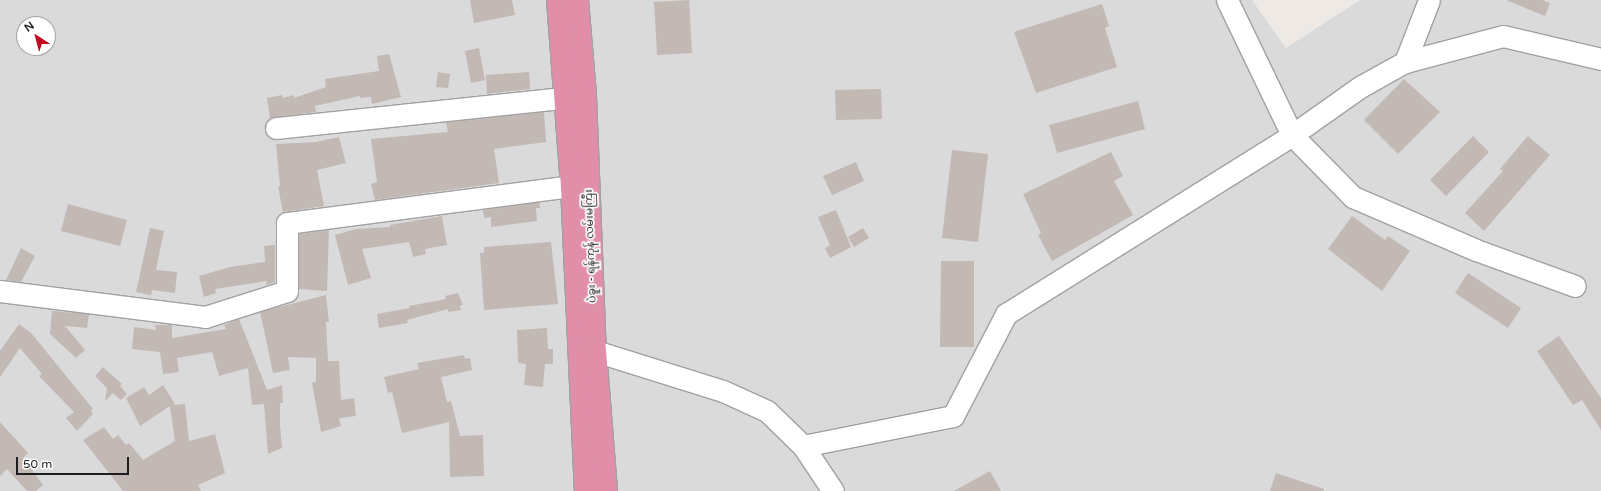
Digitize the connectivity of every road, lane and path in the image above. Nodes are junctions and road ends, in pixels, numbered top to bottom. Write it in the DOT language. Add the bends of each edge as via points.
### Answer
graph roads {
  1 [pos="558,0"];
  2 [pos="577,0"];
  3 [pos="1429,0"];
  4 [pos="1229,2"];
  5 [pos="1601,59"];
  6 [pos="1406,62"];
  7 [pos="575,97"];
  8 [pos="276,128"];
  9 [pos="1292,135"];
  10 [pos="572,186"];
  11 [pos="1575,286"];
  12 [pos="0,291"];
  13 [pos="587,352"];
  14 [pos="804,446"];
  15 [pos="586,491"];
  16 [pos="606,491"];
  17 [pos="833,491"];
  1 -- 7 [label="highway, ပဲခူး - ရန်ကုန် လမ်းမကြီး"];
  2 -- 7 [label="highway, ပဲခူး - ရန်ကုန် လမ်းမကြီး"];
  3 -- 6 [label="street"];
  4 -- 9 [label="street"];
  5 -- 6 [label="street" via="1503,36"];
  6 -- 9 [label="street" via="1360,87"];
  7 -- 8 [label="street"];
  7 -- 10 [label="highway, ပဲခူး - ရန်ကုန် လမ်းမကြီး"];
  7 -- 13 [label="highway, ပဲခူး - ရန်ကုန် လမ်းမကြီး"];
  9 -- 11 [label="street" via="1353,197 1476,250"];
  9 -- 14 [label="street" via="1006,314 953,416"];
  10 -- 12 [label="street" via="287,223 287,291 205,317"];
  10 -- 13 [label="highway, ပဲခူး - ရန်ကုန် လမ်းမကြီး"];
  13 -- 14 [label="street" via="724,391 767,411"];
  13 -- 15 [label="highway, ပဲခူး - ရန်ကုန် လမ်းမကြီး"];
  13 -- 16 [label="highway, ပဲခူး - ရန်ကုန် လမ်းမကြီး"];
  14 -- 17 [label="street"];
}
